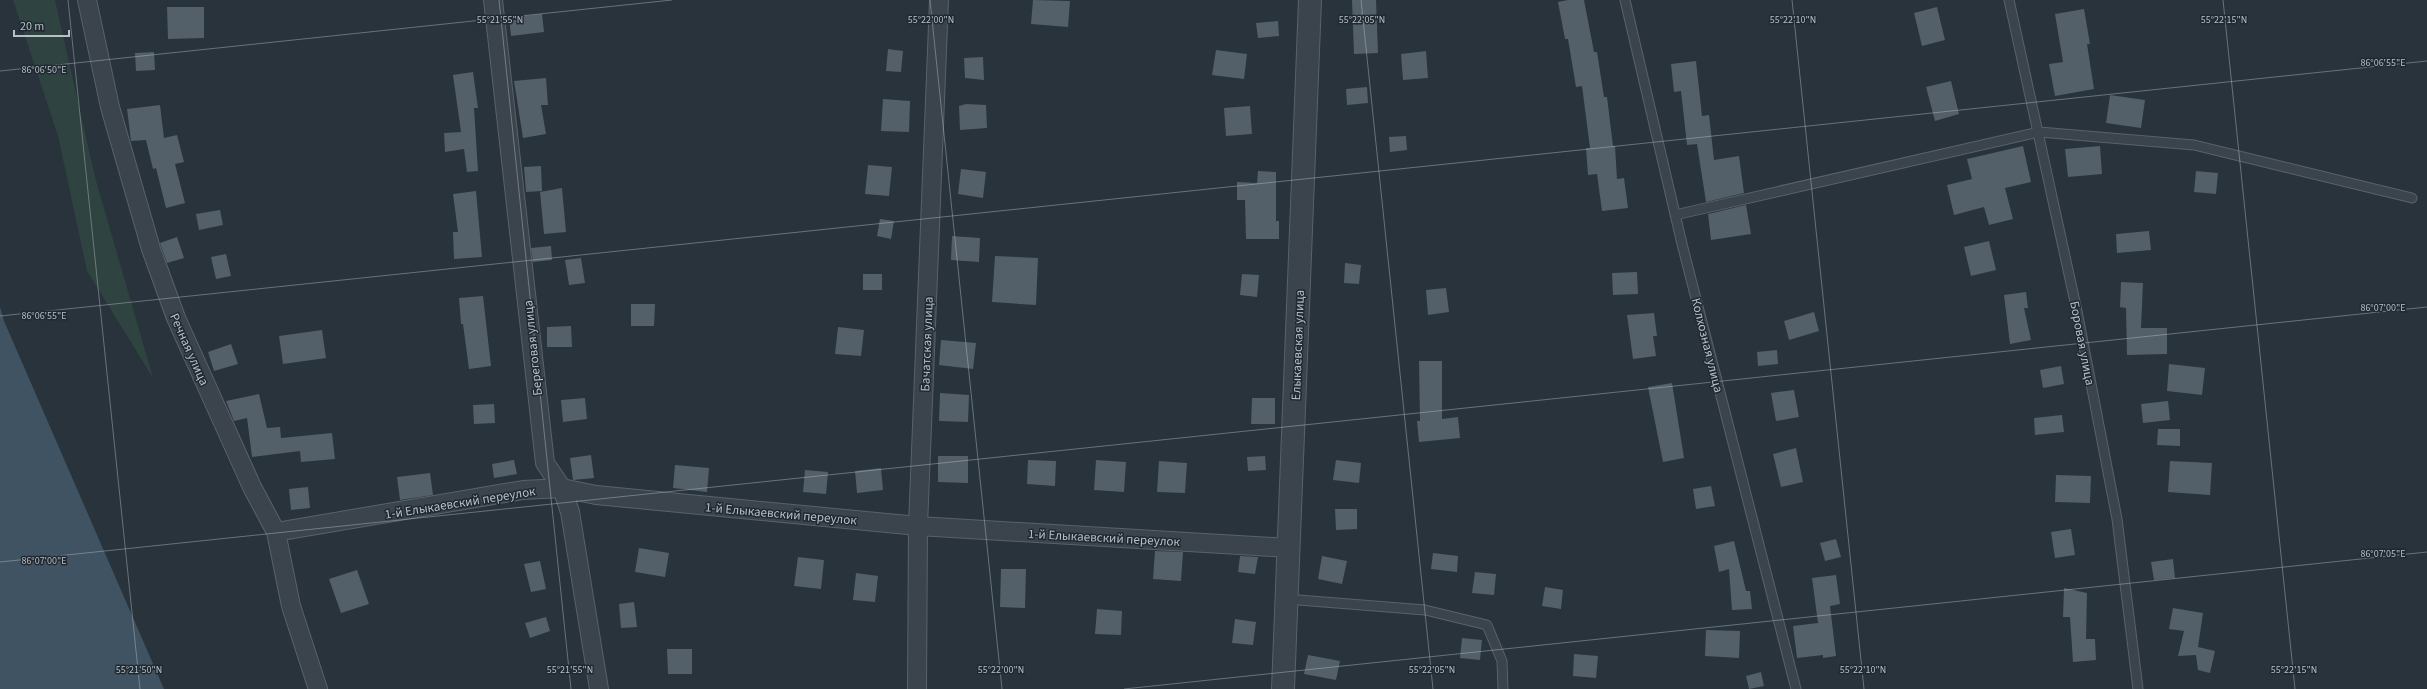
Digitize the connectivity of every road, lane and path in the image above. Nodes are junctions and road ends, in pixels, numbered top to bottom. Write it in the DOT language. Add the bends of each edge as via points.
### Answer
graph roads {
  1 [pos="88,0"];
  2 [pos="493,0"];
  3 [pos="939,0"];
  4 [pos="1310,0"];
  5 [pos="1625,0"];
  6 [pos="2009,0"];
  7 [pos="2039,132"];
  8 [pos="2412,198"];
  9 [pos="1675,215"];
  10 [pos="562,488"];
  11 [pos="918,526"];
  12 [pos="276,532"];
  13 [pos="1290,548"];
  14 [pos="1286,599"];
  15 [pos="318,689"];
  16 [pos="599,689"];
  17 [pos="917,689"];
  18 [pos="1282,689"];
  19 [pos="1503,689"];
  20 [pos="1796,689"];
  21 [pos="2138,689"];
  1 -- 12 [label="street, Речная улица" via="110,107 151,250 179,325 252,487"];
  2 -- 10 [label="street, Береговая улица" via="545,463"];
  3 -- 11 [label="street, Бачатская улица"];
  4 -- 13 [label="street, Елыкаевская улица"];
  5 -- 9 [label="lane, Колхозная улица"];
  6 -- 7 [label="lane, Боровая улица"];
  7 -- 8 [label="lane" via="2194,145"];
  7 -- 9 [label="lane"];
  7 -- 21 [label="lane, Боровая улица" via="2077,310 2116,519"];
  9 -- 20 [label="lane, Колхозная улица"];
  10 -- 11 [label="street, 1-й Елыкаевский переулок" via="596,495"];
  10 -- 12 [label="street, 1-й Елыкаевский переулок" via="523,490"];
  10 -- 16 [label="street, Береговая улица" via="570,512"];
  11 -- 13 [label="street, 1-й Елыкаевский переулок"];
  11 -- 17 [label="street, Бачатская улица"];
  12 -- 15 [label="street, Речная улица" via="291,606"];
  13 -- 14 [label="street, Елыкаевская улица"];
  14 -- 18 [label="street, Елыкаевская улица"];
  14 -- 19 [label="lane" via="1425,610 1487,625 1502,661"];
}
